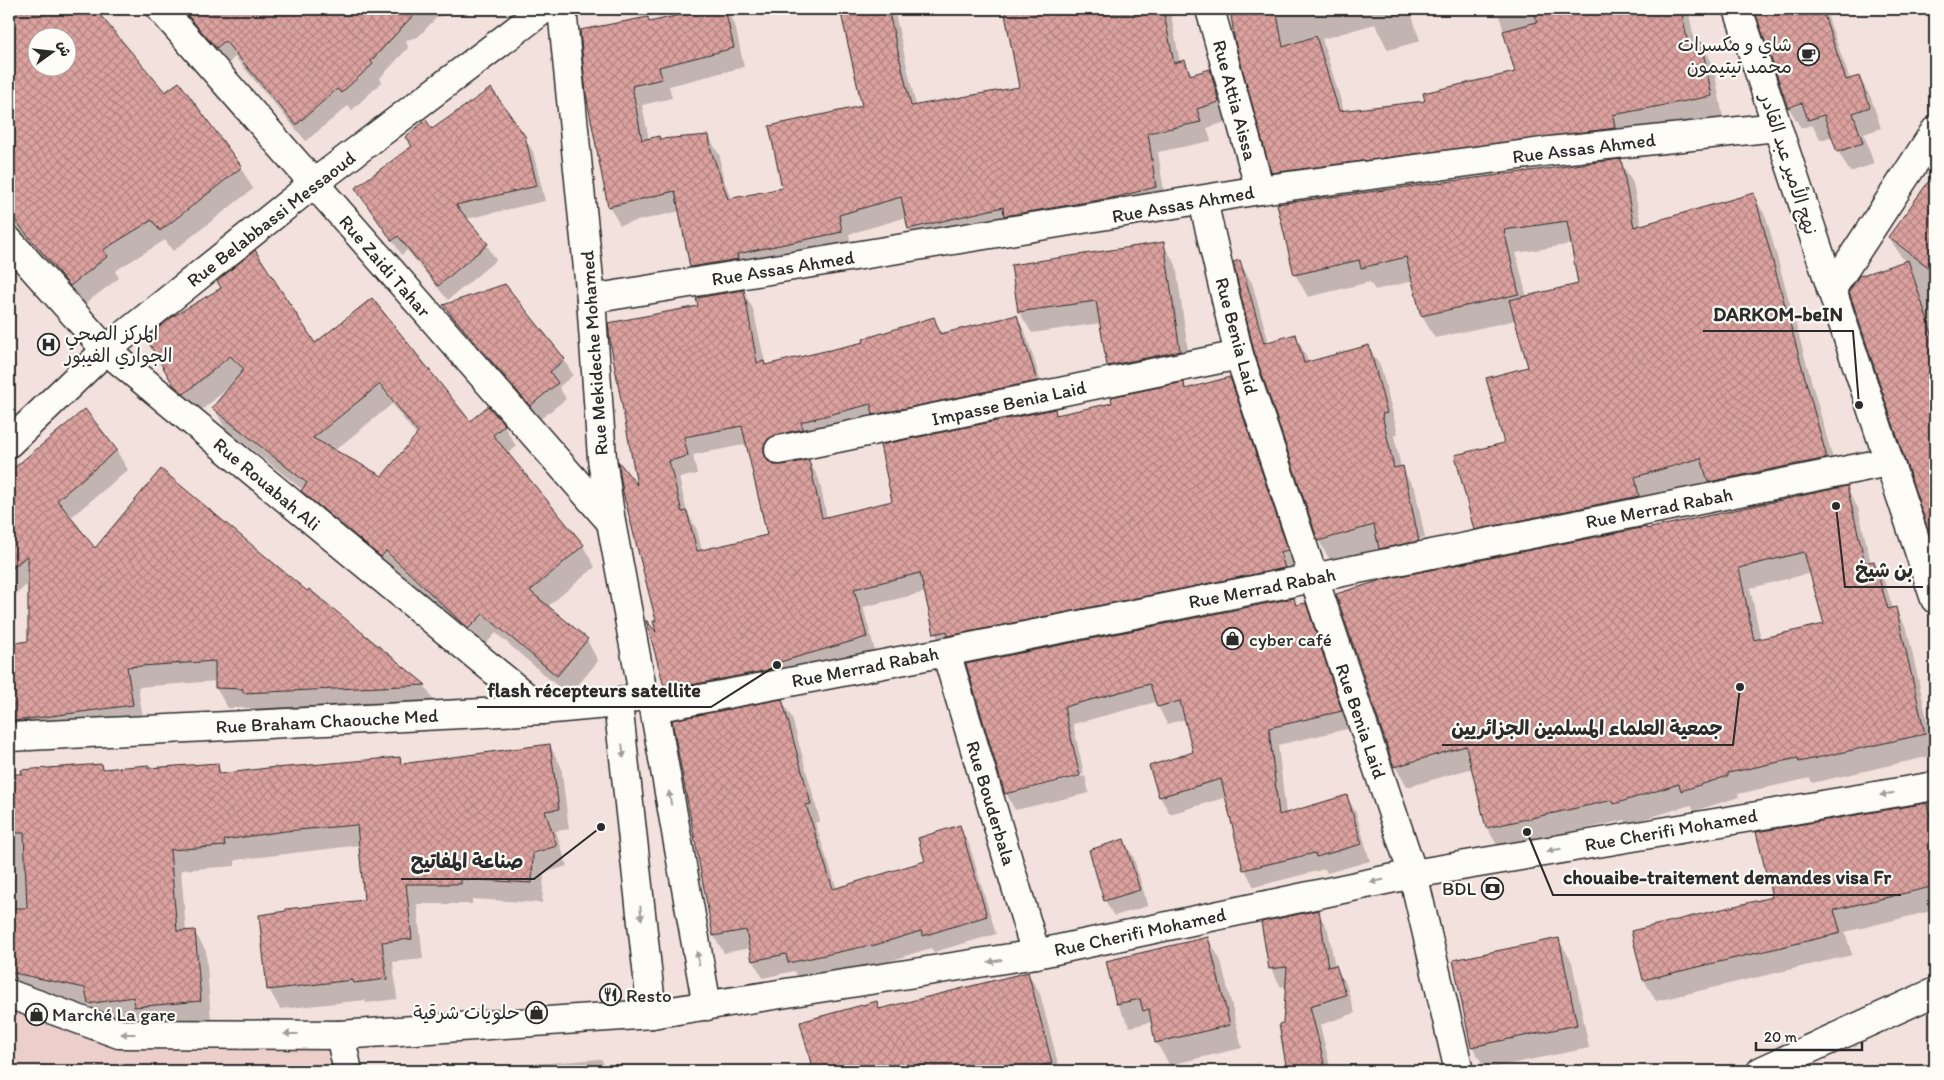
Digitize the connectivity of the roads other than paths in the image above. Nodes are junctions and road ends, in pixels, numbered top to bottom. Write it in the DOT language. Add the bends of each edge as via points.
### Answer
graph roads {
  1 [pos="161,9"];
  2 [pos="544,9"];
  3 [pos="562,9"];
  4 [pos="1210,9"];
  5 [pos="1738,9"];
  6 [pos="1777,127"];
  7 [pos="1935,131"];
  8 [pos="313,184"];
  9 [pos="1260,190"];
  10 [pos="1203,201"];
  11 [pos="9,241"];
  12 [pos="1831,290"];
  13 [pos="591,299"];
  14 [pos="106,350"];
  15 [pos="1239,355"];
  16 [pos="9,442"];
  17 [pos="779,450"];
  18 [pos="1888,462"];
  19 [pos="611,522"];
  20 [pos="1312,578"];
  21 [pos="1935,599"];
  22 [pos="946,652"];
  23 [pos="638,701"];
  24 [pos="542,710"];
  25 [pos="9,737"];
  26 [pos="1935,786"];
  27 [pos="1413,874"];
  28 [pos="1036,954"];
  29 [pos="1935,992"];
  30 [pos="9,994"];
  31 [pos="706,1006"];
  32 [pos="652,1014"];
  33 [pos="340,1035"];
  34 [pos="348,1071"];
  35 [pos="1458,1071"];
  36 [pos="1761,1071"];
  1 -- 8 [label="street, Rue Zaidi Tahar"];
  2 -- 8 [label="street, Rue Belabbassi Messaoud"];
  3 -- 13 [label="street, Rue Mekideche Mohamed"];
  4 -- 9 [label="street, Rue Attia Aissa"];
  5 -- 6 [label="street, نهج الأمير عبد القادر"];
  6 -- 9 [label="street, Rue Assas Ahmed" via="1550,151"];
  6 -- 12 [label="street, نهج الأمير عبد القادر"];
  7 -- 12 [label="street"];
  8 -- 14 [label="street, Rue Belabbassi Messaoud"];
  8 -- 19 [label="street, Rue Zaidi Tahar"];
  9 -- 10 [label="street, Rue Assas Ahmed"];
  10 -- 13 [label="street, Rue Assas Ahmed"];
  10 -- 15 [label="street, Rue Benia Laid"];
  11 -- 14 [label="street, Rue Rouabah Ali"];
  12 -- 18 [label="street, نهج الأمير عبد القادر"];
  13 -- 19 [label="street, Rue Mekideche Mohamed" via="602,458"];
  14 -- 16 [label="street, Rue Belabbassi Messaoud"];
  14 -- 24 [label="street, Rue Rouabah Ali"];
  15 -- 17 [label="street, Impasse Benia Laid"];
  15 -- 20 [label="street, Rue Benia Laid"];
  18 -- 20 [label="street, Rue Merrad Rabah"];
  18 -- 21 [label="street, نهج الأمير عبد القادر"];
  19 -- 23 [label="street, Rue Mekideche Mohamed"];
  20 -- 22 [label="street, Rue Merrad Rabah"];
  20 -- 27 [label="street, Rue Benia Laid"];
  22 -- 23 [label="street, Rue Merrad Rabah"];
  22 -- 28 [label="street, Rue Bouderbala"];
  23 -- 24 [label="street, Rue Braham Chaouche Med"];
  31 -- 23 [label="street, one-way"];
  23 -- 32 [label="street, one-way"];
  24 -- 25 [label="street, Rue Braham Chaouche Med"];
  26 -- 27 [label="street, Rue Cherifi Mohamed, one-way"];
  27 -- 28 [label="street, Rue Cherifi Mohamed, one-way"];
  27 -- 35 [label="street, Rue Benia Laid"];
  28 -- 31 [label="street, Rue Cherifi Mohamed, one-way"];
  29 -- 36 [label="street"];
  33 -- 30 [label="street, Rue Cherifi Mohamed, one-way" via="119,1034"];
  31 -- 32 [label="street, Rue Cherifi Mohamed"];
  32 -- 33 [label="street, Rue Cherifi Mohamed"];
  33 -- 34 [label="street"];
}
